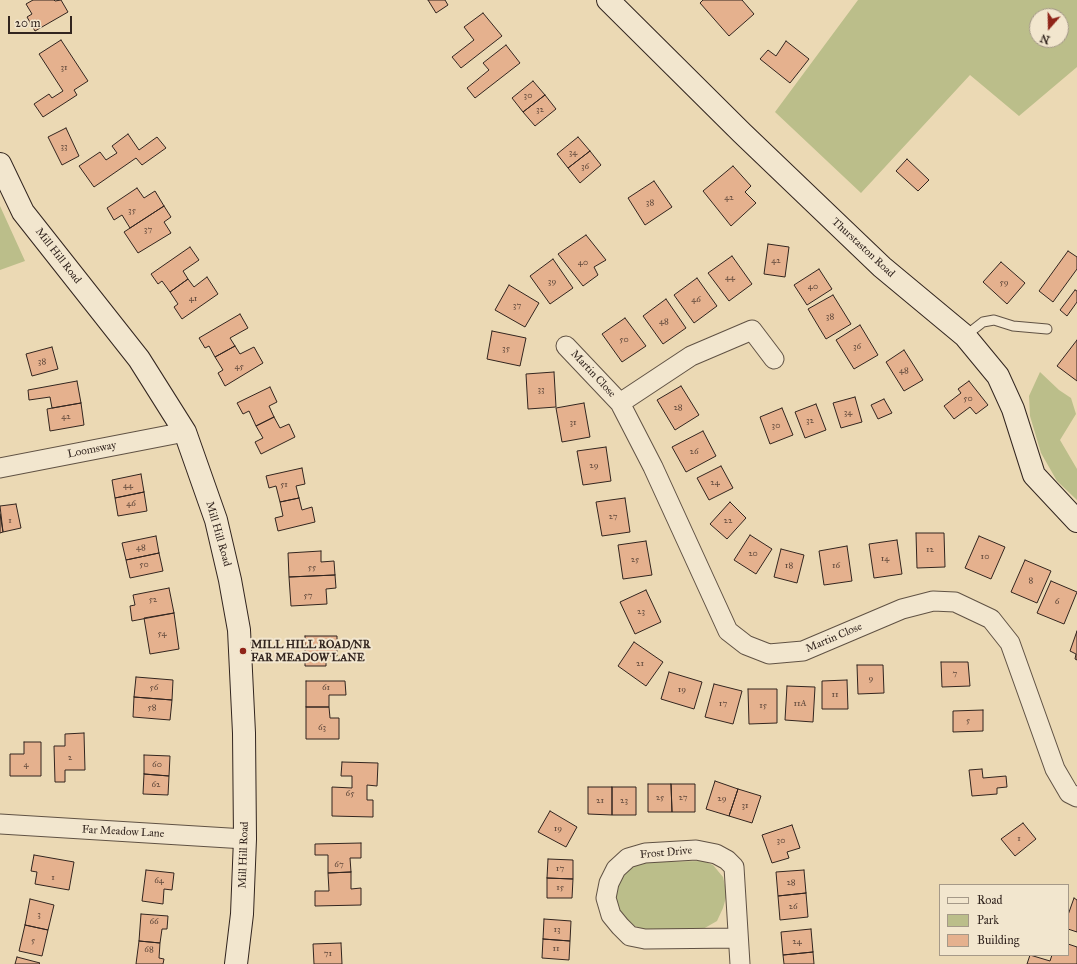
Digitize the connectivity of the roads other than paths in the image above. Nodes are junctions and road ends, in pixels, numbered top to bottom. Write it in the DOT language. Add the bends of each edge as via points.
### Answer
graph roads {
  1 [pos="608,0"];
  2 [pos="0,164"];
  3 [pos="1047,329"];
  4 [pos="965,336"];
  5 [pos="566,346"];
  6 [pos="774,359"];
  7 [pos="620,403"];
  8 [pos="185,432"];
  9 [pos="0,468"];
  10 [pos="1077,521"];
  11 [pos="1077,797"];
  12 [pos="0,824"];
  13 [pos="246,839"];
  14 [pos="738,938"];
  15 [pos="236,964"];
  16 [pos="740,964"];
  1 -- 4 [label="street, Thurstaston Road" via="882,267"];
  2 -- 8 [label="street, Mill Hill Road" via="23,212 139,359"];
  3 -- 4 [label="lane" via="1013,326 994,320 983,322"];
  4 -- 10 [label="street, Thurstaston Road" via="998,376 1013,408 1034,475"];
  5 -- 7 [label="street, Martin Close"];
  6 -- 7 [label="street, Martin Close" via="752,330 691,356"];
  7 -- 11 [label="street, Martin Close" via="653,467 728,631 746,645 769,654 804,651 902,610 933,601 955,602 991,619 1010,643 1055,769 1069,793"];
  8 -- 9 [label="street, Loomsway"];
  8 -- 13 [label="street, Mill Hill Road" via="216,520 239,630"];
  12 -- 13 [label="street, Far Meadow Lane"];
  13 -- 15 [label="street, Mill Hill Road"];
  14 -- 14 [label="street, Frost Drive" via="734,868 727,860 716,854 696,850 645,853 628,858 616,869 609,883 606,898 611,915 630,936 645,940"];
  14 -- 16 [label="street, Frost Drive"];
}
